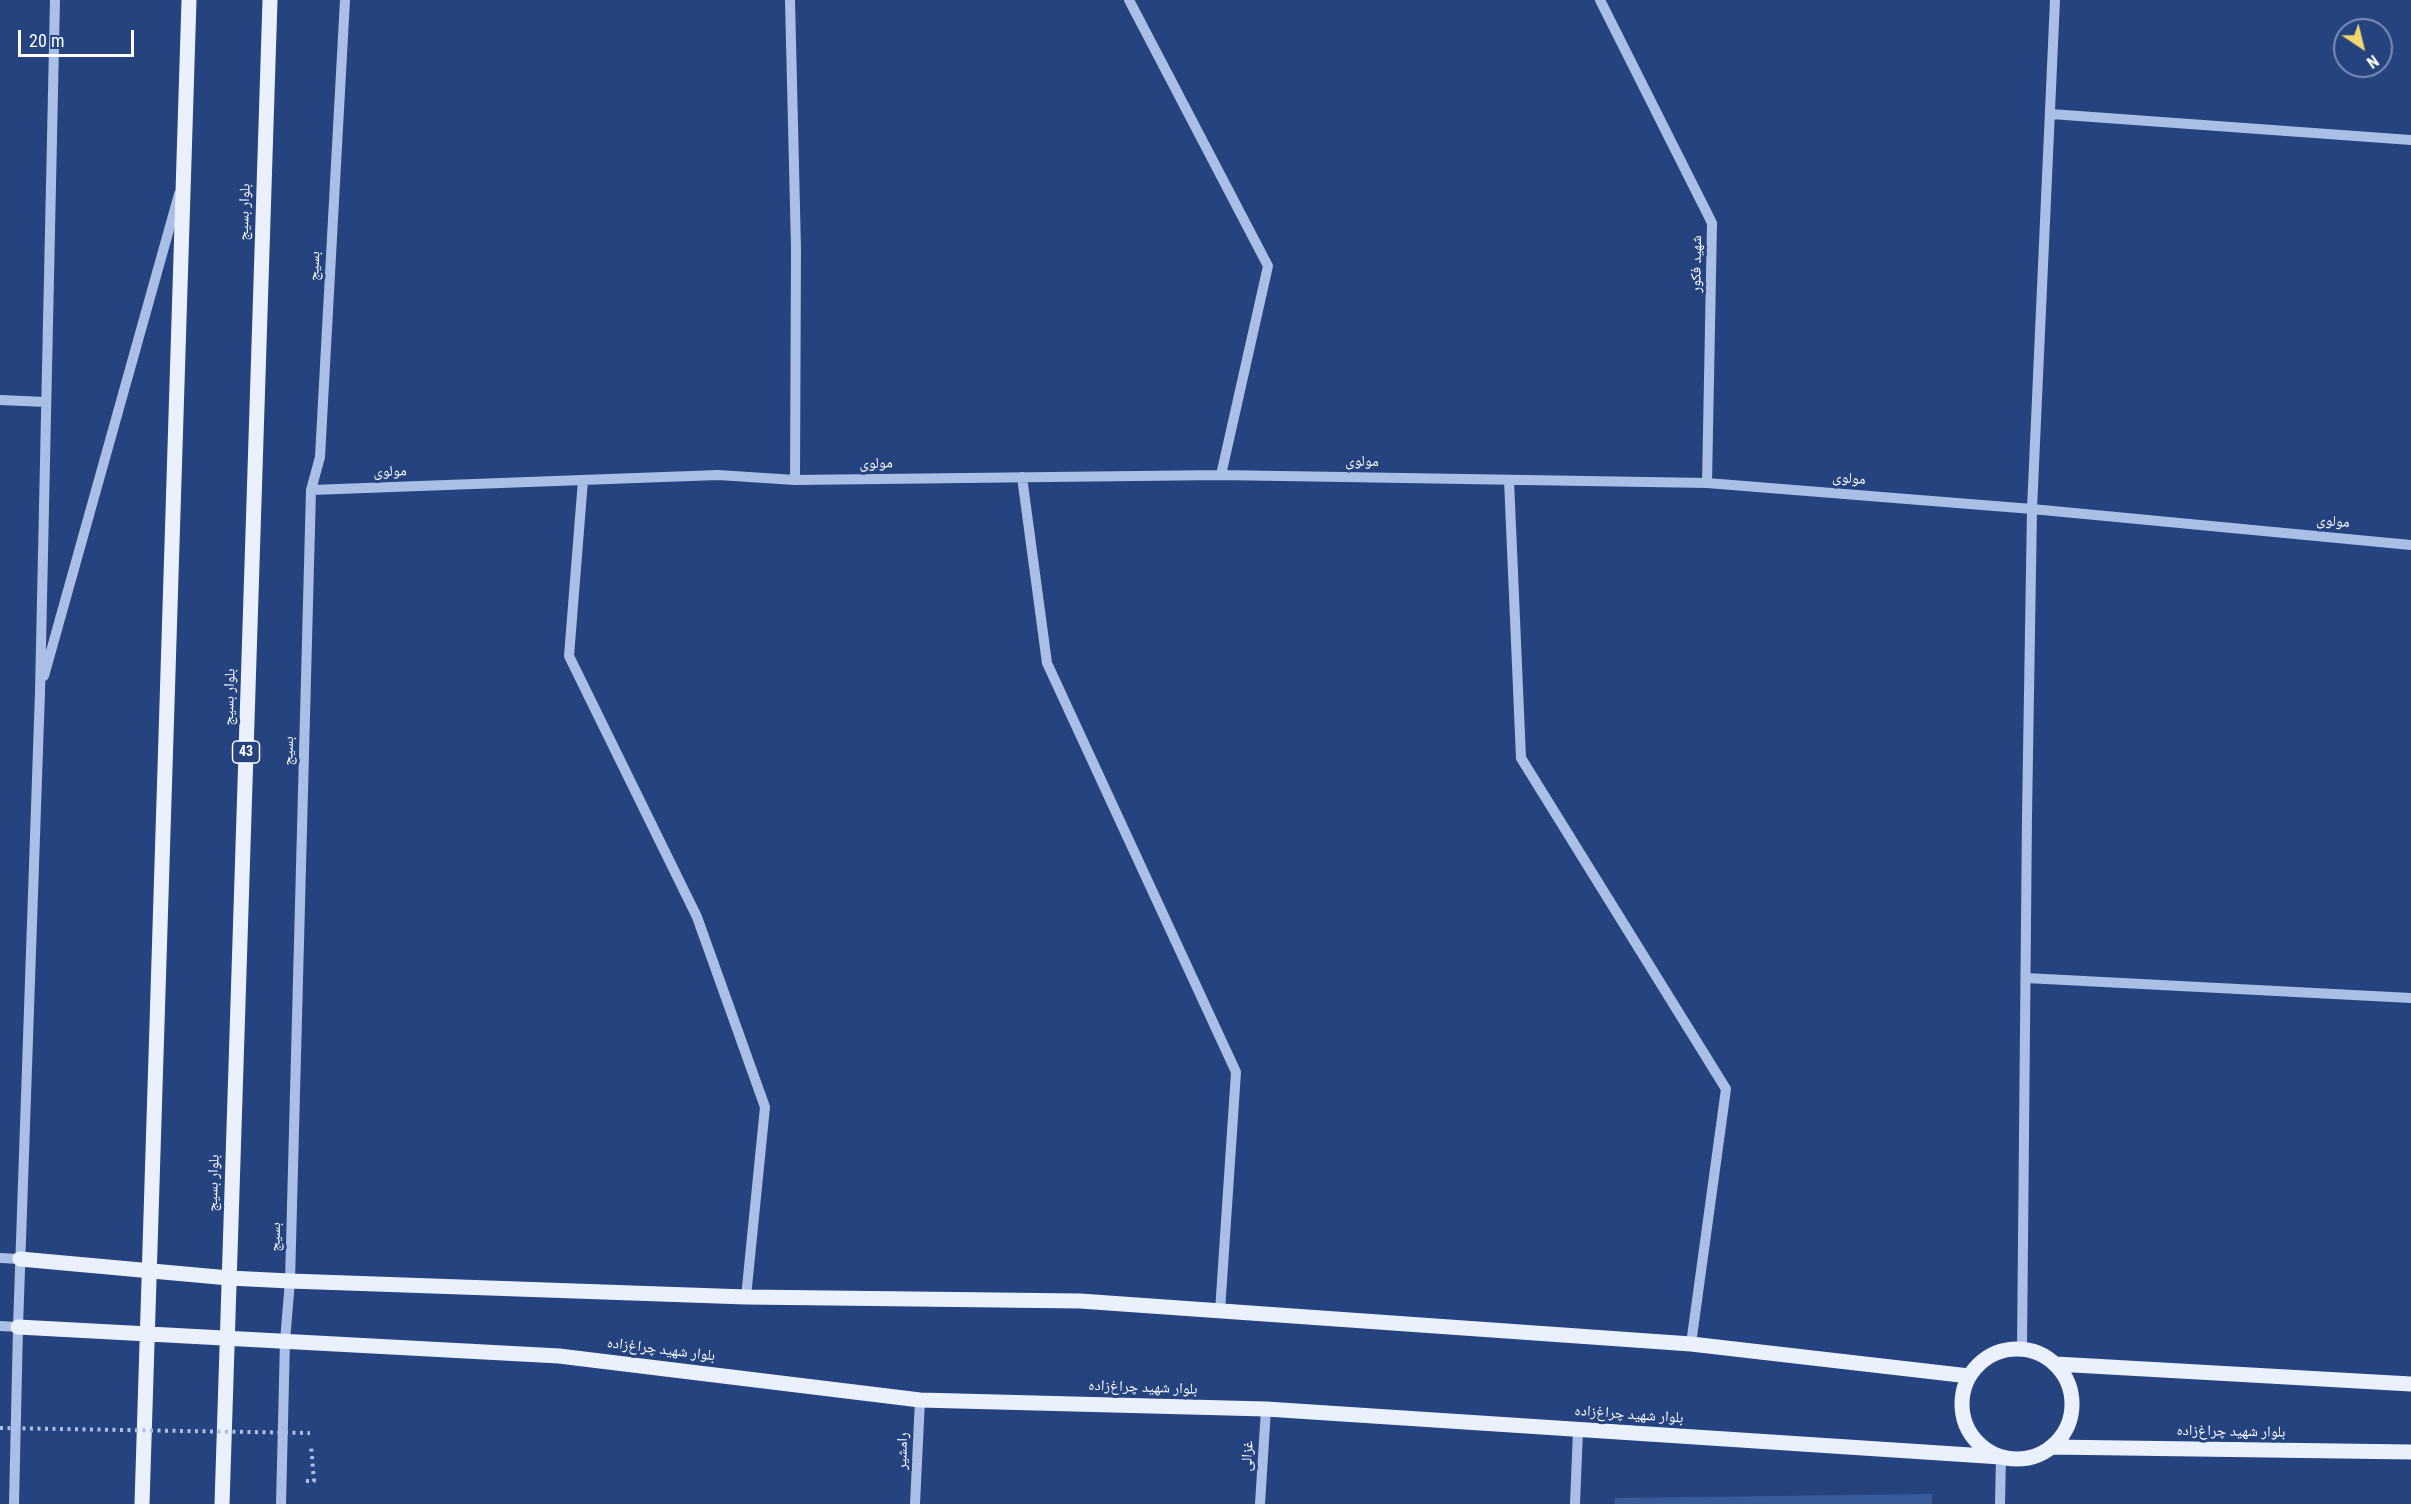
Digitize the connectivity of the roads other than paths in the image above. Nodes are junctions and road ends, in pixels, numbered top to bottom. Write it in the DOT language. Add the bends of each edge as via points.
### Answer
graph roads {
  1 [pos="56,0"];
  2 [pos="189,0"];
  3 [pos="270,0"];
  4 [pos="345,0"];
  5 [pos="790,0"];
  6 [pos="1129,0"];
  7 [pos="1600,0"];
  8 [pos="2055,0"];
  9 [pos="2051,114"];
  10 [pos="2411,140"];
  11 [pos="183,176"];
  12 [pos="0,400"];
  13 [pos="46,402"];
  14 [pos="1221,475"];
  15 [pos="1022,477"];
  16 [pos="583,480"];
  17 [pos="795,480"];
  18 [pos="1509,480"];
  19 [pos="1707,483"];
  20 [pos="311,490"];
  21 [pos="2032,509"];
  22 [pos="2411,544"];
  23 [pos="40,692"];
  24 [pos="2026,978"];
  25 [pos="2411,998"];
  26 [pos="0,1258"];
  27 [pos="20,1259"];
  28 [pos="150,1270"];
  29 [pos="230,1278"];
  30 [pos="290,1281"];
  31 [pos="746,1297"];
  32 [pos="1220,1311"];
  33 [pos="0,1326"];
  34 [pos="18,1327"];
  35 [pos="147,1333"];
  36 [pos="228,1337"];
  37 [pos="285,1341"];
  38 [pos="1690,1344"];
  39 [pos="2022,1349"];
  40 [pos="2056,1364"];
  41 [pos="1969,1376"];
  42 [pos="2411,1384"];
  43 [pos="920,1400"];
  44 [pos="1266,1409"];
  45 [pos="1578,1430"];
  46 [pos="2051,1448"];
  47 [pos="2411,1452"];
  48 [pos="2001,1457"];
  49 [pos="14,1504"];
  50 [pos="142,1504"];
  51 [pos="222,1504"];
  52 [pos="281,1504"];
  53 [pos="915,1504"];
  54 [pos="1260,1504"];
  55 [pos="1575,1504"];
  56 [pos="2000,1504"];
  1 -- 13 [label="street"];
  2 -- 11 [label="main road"];
  3 -- 29 [label="main road, بلوار بسیج / 43"];
  4 -- 20 [label="street, بسیج" via="320,457"];
  5 -- 17 [label="street" via="796,249"];
  6 -- 14 [label="street" via="1268,267"];
  7 -- 19 [label="street, شهید فکور" via="1712,223"];
  8 -- 9 [label="street"];
  9 -- 10 [label="street"];
  9 -- 21 [label="street"];
  11 -- 23 [label="street"];
  11 -- 28 [label="main road"];
  12 -- 13 [label="street"];
  13 -- 23 [label="street"];
  14 -- 15 [label="street, مولوی"];
  14 -- 18 [label="street, مولوی"];
  15 -- 17 [label="street, مولوی"];
  15 -- 32 [label="street" via="1047,663 1236,1072"];
  16 -- 17 [label="street, مولوی" via="718,475"];
  16 -- 20 [label="street, مولوی"];
  16 -- 31 [label="street" via="569,656 697,917 765,1107"];
  18 -- 19 [label="street, مولوی"];
  18 -- 38 [label="street" via="1521,758 1726,1089"];
  19 -- 21 [label="street, مولوی"];
  20 -- 30 [label="street, بسیج"];
  21 -- 22 [label="street, مولوی"];
  21 -- 24 [label="street"];
  23 -- 27 [label="street"];
  24 -- 25 [label="street"];
  24 -- 39 [label="street"];
  26 -- 27 [label="street"];
  27 -- 28 [label="main road"];
  27 -- 34 [label="street"];
  28 -- 29 [label="main road"];
  28 -- 35 [label="main road"];
  29 -- 30 [label="main road"];
  29 -- 36 [label="main road, بلوار بسیج / 43"];
  30 -- 31 [label="main road"];
  30 -- 37 [label="street, بسیج"];
  31 -- 32 [label="main road" via="1080,1301"];
  32 -- 38 [label="main road"];
  33 -- 34 [label="street"];
  34 -- 35 [label="main road, بلوار شهید چراغ‌زاده"];
  34 -- 49 [label="street"];
  35 -- 36 [label="main road, بلوار شهید چراغ‌زاده"];
  35 -- 50 [label="main road"];
  36 -- 37 [label="main road, بلوار شهید چراغ‌زاده"];
  36 -- 51 [label="main road, بلوار بسیج / 43"];
  37 -- 43 [label="main road, بلوار شهید چراغ‌زاده" via="559,1356"];
  37 -- 52 [label="street, بسیج"];
  38 -- 41 [label="main road"];
  39 -- 40 [label="main road"];
  39 -- 41 [label="main road" via="2006,1349 1992,1355"];
  40 -- 42 [label="main road"];
  40 -- 46 [label="main road" via="2067,1379 2072,1397 2071,1416 2064,1433"];
  41 -- 48 [label="main road" via="1961,1408 1965,1424 1973,1439"];
  43 -- 44 [label="main road, بلوار شهید چراغ‌زاده"];
  43 -- 53 [label="street, رامشیر"];
  44 -- 45 [label="main road, بلوار شهید چراغ‌زاده"];
  44 -- 54 [label="street, غزالی"];
  45 -- 48 [label="main road, بلوار شهید چراغ‌زاده"];
  45 -- 55 [label="street"];
  46 -- 47 [label="main road, بلوار شهید چراغ‌زاده"];
  46 -- 48 [label="main road" via="2018,1460"];
  48 -- 56 [label="street"];
}
